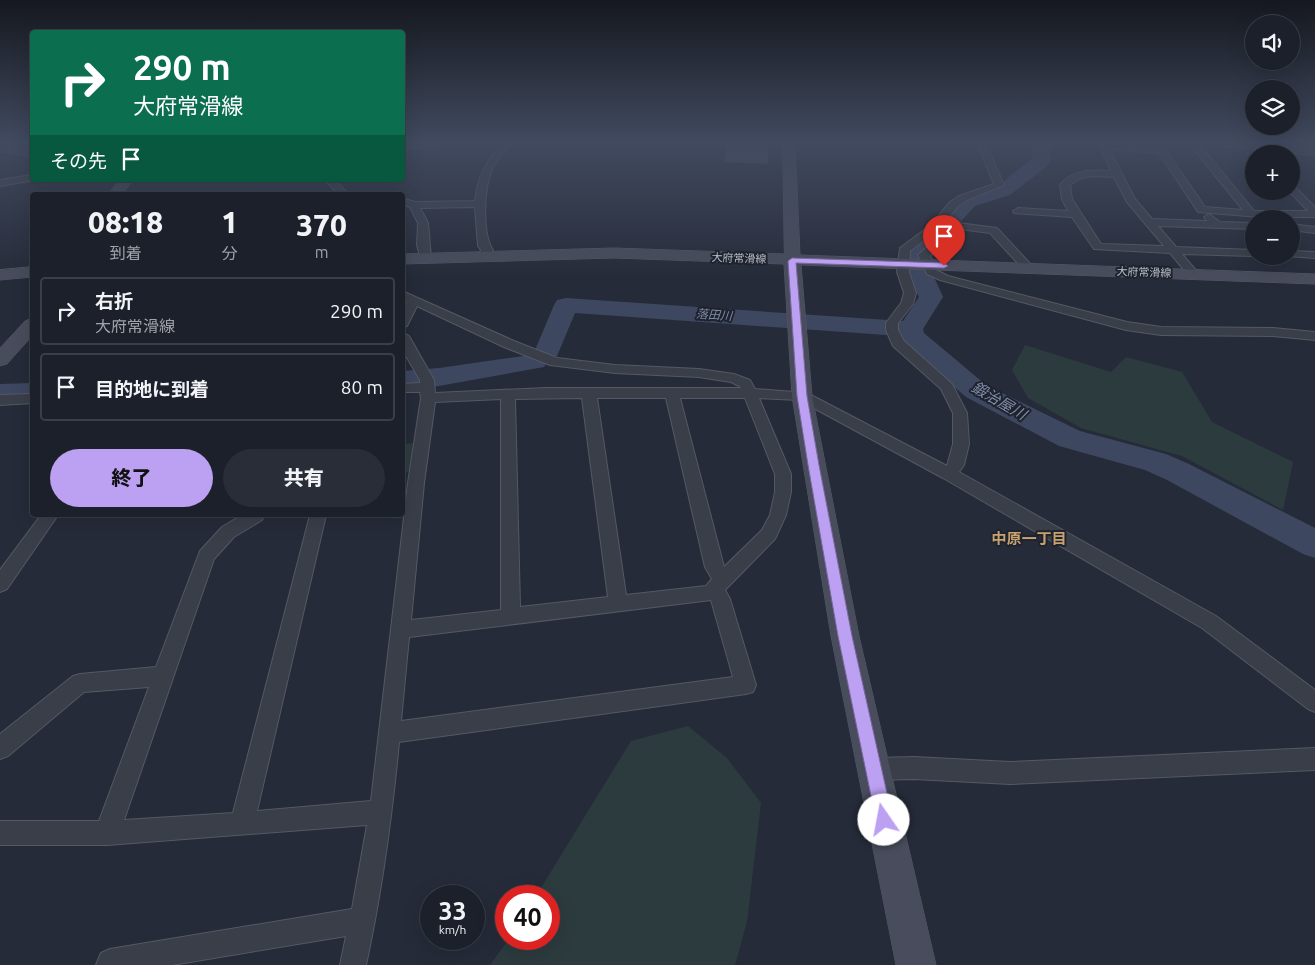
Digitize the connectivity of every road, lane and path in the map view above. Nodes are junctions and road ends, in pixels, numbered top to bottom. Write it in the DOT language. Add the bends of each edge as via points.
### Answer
graph roads {
  1 [pos="481,188"];
  2 [pos="790,188"];
  3 [pos="991,188"];
  4 [pos="1065,188"];
  5 [pos="1125,188"];
  6 [pos="1187,188"];
  7 [pos="1230,188"];
  8 [pos="1300,197"];
  9 [pos="405,203"];
  10 [pos="479,204"];
  11 [pos="414,205"];
  12 [pos="1202,210"];
  13 [pos="1248,210"];
  14 [pos="1018,211"];
  15 [pos="1245,213"];
  16 [pos="1300,213"];
  17 [pos="1315,213"];
  18 [pos="1075,214"];
  19 [pos="1150,222"];
  20 [pos="1217,225"];
  21 [pos="1245,226"];
  22 [pos="1300,228"];
  23 [pos="1315,230"];
  24 [pos="1173,250"];
  25 [pos="1245,253"];
  26 [pos="1300,254"];
  27 [pos="1315,255"];
  28 [pos="485,256"];
  29 [pos="425,258"];
  30 [pos="405,259"];
  31 [pos="792,261"];
  32 [pos="916,265"];
  33 [pos="1028,268"];
  34 [pos="30,272"];
  35 [pos="1193,274"];
  36 [pos="0,275"];
  37 [pos="1315,280"];
  38 [pos="408,298"];
  39 [pos="405,310"];
  40 [pos="30,327"];
  41 [pos="1315,336"];
  42 [pos="405,341"];
  43 [pos="0,360"];
  44 [pos="405,389"];
  45 [pos="427,393"];
  46 [pos="589,393"];
  47 [pos="672,393"];
  48 [pos="750,393"];
  49 [pos="508,394"];
  50 [pos="802,396"];
  51 [pos="30,399"];
  52 [pos="0,400"];
  53 [pos="949,474"];
  54 [pos="409,483"];
  55 [pos="49,517"];
  56 [pos="253,517"];
  57 [pos="318,517"];
  58 [pos="0,584"];
  59 [pos="718,584"];
  60 [pos="618,603"];
  61 [pos="511,616"];
  62 [pos="400,630"];
  63 [pos="164,676"];
  64 [pos="1315,702"];
  65 [pos="390,733"];
  66 [pos="0,748"];
  67 [pos="1315,759"];
  68 [pos="874,769"];
  69 [pos="381,812"];
  70 [pos="242,824"];
  71 [pos="0,833"];
  72 [pos="107,833"];
  73 [pos="363,920"];
  74 [pos="109,965"];
  75 [pos="353,965"];
  76 [pos="916,965"];
  1 -- 10 [label="street"];
  2 -- 31 [label="main road"];
  3 -- 32 [label="street" via="954,204 934,227 904,250"];
  4 -- 18 [label="street"];
  5 -- 19 [label="street"];
  6 -- 12 [label="street"];
  7 -- 13 [label="street"];
  8 -- 17 [label="street"];
  9 -- 11 [label="street"];
  10 -- 11 [label="street"];
  10 -- 28 [label="street" via="487,250"];
  11 -- 29 [label="street" via="423,223"];
  12 -- 15 [label="street"];
  12 -- 20 [label="street"];
  14 -- 18 [label="street"];
  16 -- 17 [label="street"];
  18 -- 24 [label="street" via="1098,246"];
  19 -- 20 [label="street"];
  19 -- 24 [label="street"];
  20 -- 21 [label="street"];
  22 -- 23 [label="street"];
  24 -- 25 [label="street"];
  24 -- 35 [label="street"];
  26 -- 27 [label="street"];
  28 -- 29 [label="main road, 大府常滑線"];
  28 -- 31 [label="main road, 大府常滑線" via="614,253"];
  29 -- 30 [label="main road, 大府常滑線"];
  31 -- 32 [label="main road, 大府常滑線"];
  31 -- 50 [label="main road"];
  32 -- 33 [label="main road, 大府常滑線"];
  32 -- 33 [label="street" via="958,226 993,230"];
  32 -- 41 [label="street" via="944,278 1126,326 1161,331 1273,332"];
  32 -- 53 [label="street" via="903,272 910,294 907,304 892,323 892,330 898,343 948,387 960,413 961,444 956,465"];
  33 -- 35 [label="main road, 大府常滑線"];
  34 -- 36 [label="main road"];
  35 -- 37 [label="main road, 大府常滑線"];
  38 -- 39 [label="street"];
  38 -- 48 [label="street" via="555,362 734,378 745,383"];
  40 -- 43 [label="main road"];
  42 -- 45 [label="street" via="427,380"];
  44 -- 45 [label="street"];
  45 -- 49 [label="street"];
  45 -- 54 [label="street"];
  46 -- 47 [label="street"];
  46 -- 49 [label="street"];
  46 -- 60 [label="street"];
  47 -- 48 [label="street"];
  47 -- 59 [label="street"];
  48 -- 50 [label="street"];
  48 -- 59 [label="street" via="783,474 783,492 778,515 769,534"];
  49 -- 61 [label="street"];
  50 -- 53 [label="street"];
  50 -- 68 [label="main road" via="845,636"];
  51 -- 52 [label="street"];
  53 -- 64 [label="street" via="1209,622"];
  54 -- 62 [label="street"];
  55 -- 58 [label="street"];
  56 -- 63 [label="street" via="228,532 206,556"];
  57 -- 70 [label="street"];
  59 -- 60 [label="street" via="709,593"];
  59 -- 65 [label="street" via="746,684"];
  60 -- 61 [label="street"];
  61 -- 62 [label="street"];
  62 -- 65 [label="street"];
  63 -- 66 [label="street" via="80,683"];
  63 -- 72 [label="street"];
  65 -- 69 [label="street"];
  67 -- 68 [label="street" via="1010,773"];
  68 -- 76 [label="main road"];
  69 -- 70 [label="street"];
  69 -- 73 [label="street"];
  70 -- 72 [label="street"];
  71 -- 72 [label="street"];
  73 -- 74 [label="street" via="110,962"];
  73 -- 75 [label="street"];
}
